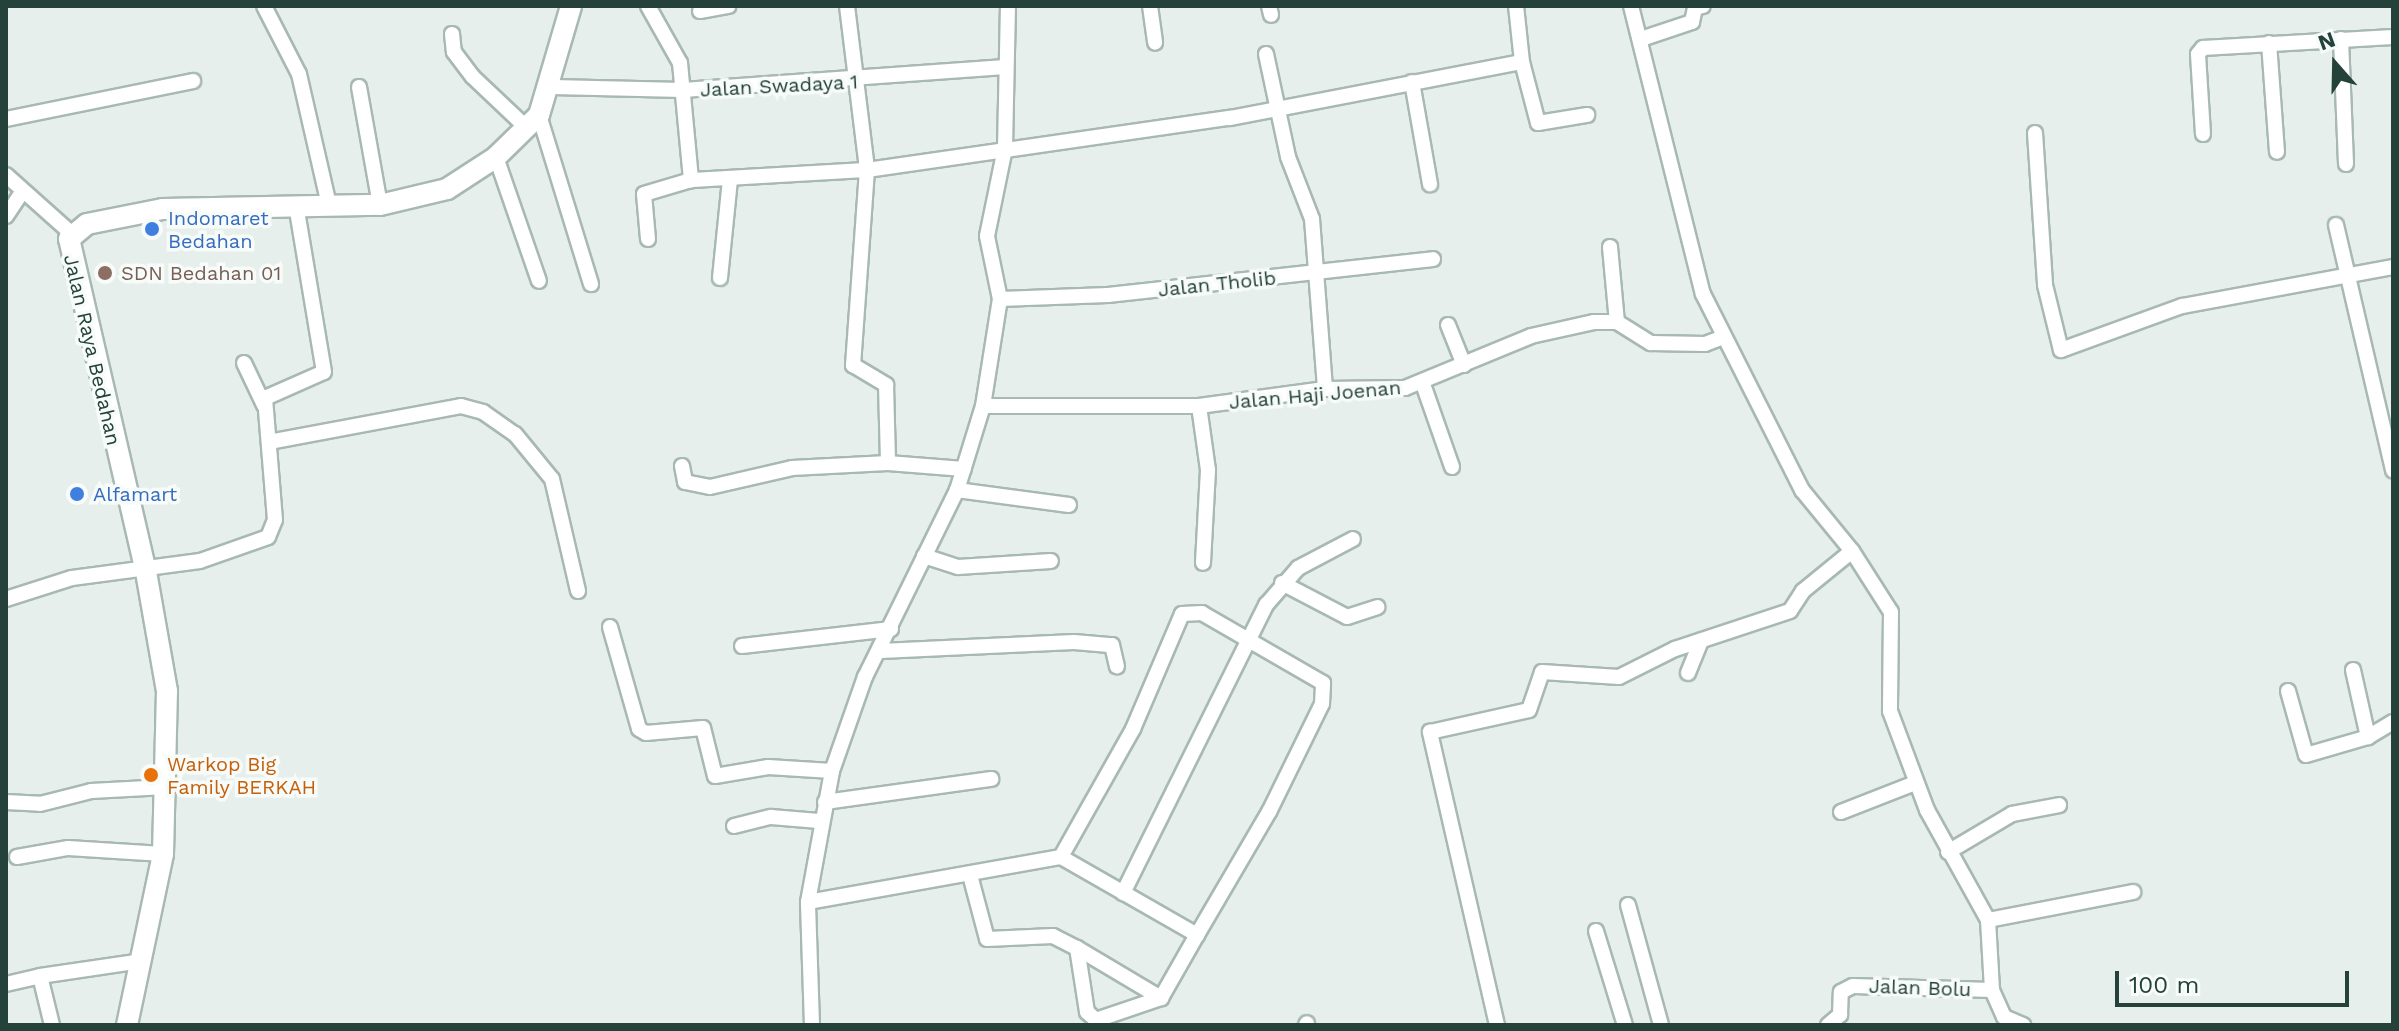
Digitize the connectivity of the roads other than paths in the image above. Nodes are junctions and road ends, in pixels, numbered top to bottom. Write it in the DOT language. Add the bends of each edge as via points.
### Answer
graph roads {
  1 [pos="264,6"];
  2 [pos="571,6"];
  3 [pos="648,6"];
  4 [pos="729,6"];
  5 [pos="847,6"];
  6 [pos="1008,6"];
  7 [pos="1150,6"];
  8 [pos="1516,6"];
  9 [pos="1631,6"];
  10 [pos="1703,6"];
  11 [pos="700,11"];
  12 [pos="452,34"];
  13 [pos="2393,37"];
  14 [pos="1641,39"];
  15 [pos="2341,39"];
  16 [pos="1155,43"];
  17 [pos="2269,43"];
  18 [pos="1266,54"];
  19 [pos="1522,62"];
  20 [pos="1005,67"];
  21 [pos="193,81"];
  22 [pos="857,82"];
  23 [pos="1412,82"];
  24 [pos="359,87"];
  25 [pos="552,87"];
  26 [pos="683,90"];
  27 [pos="1281,109"];
  28 [pos="1587,115"];
  29 [pos="6,119"];
  30 [pos="533,122"];
  31 [pos="2035,133"];
  32 [pos="2203,134"];
  33 [pos="1005,148"];
  34 [pos="2277,152"];
  35 [pos="496,157"];
  36 [pos="2346,164"];
  37 [pos="867,170"];
  38 [pos="6,175"];
  39 [pos="730,179"];
  40 [pos="691,180"];
  41 [pos="1430,184"];
  42 [pos="22,192"];
  43 [pos="296,205"];
  44 [pos="329,205"];
  45 [pos="380,205"];
  46 [pos="6,216"];
  47 [pos="2336,225"];
  48 [pos="72,234"];
  49 [pos="648,239"];
  50 [pos="1610,247"];
  51 [pos="1433,259"];
  52 [pos="2393,267"];
  53 [pos="1319,274"];
  54 [pos="2349,274"];
  55 [pos="720,278"];
  56 [pos="539,281"];
  57 [pos="591,284"];
  58 [pos="1000,299"];
  59 [pos="1617,322"];
  60 [pos="1448,325"];
  61 [pos="1723,337"];
  62 [pos="244,363"];
  63 [pos="1464,365"];
  64 [pos="1423,384"];
  65 [pos="1325,389"];
  66 [pos="264,405"];
  67 [pos="983,406"];
  68 [pos="1199,406"];
  69 [pos="269,442"];
  70 [pos="888,463"];
  71 [pos="682,466"];
  72 [pos="1452,467"];
  73 [pos="964,469"];
  74 [pos="2393,470"];
  75 [pos="957,490"];
  76 [pos="1069,505"];
  77 [pos="1353,539"];
  78 [pos="1852,551"];
  79 [pos="924,556"];
  80 [pos="1051,561"];
  81 [pos="1203,563"];
  82 [pos="146,572"];
  83 [pos="1282,583"];
  84 [pos="578,591"];
  85 [pos="6,599"];
  86 [pos="1377,607"];
  87 [pos="610,627"];
  88 [pos="891,629"];
  89 [pos="1701,641"];
  90 [pos="1247,643"];
  91 [pos="742,646"];
  92 [pos="881,651"];
  93 [pos="1117,666"];
  94 [pos="2353,670"];
  95 [pos="1688,673"];
  96 [pos="2288,691"];
  97 [pos="2393,722"];
  98 [pos="2368,737"];
  99 [pos="832,771"];
  100 [pos="991,779"];
  101 [pos="1915,783"];
  102 [pos="166,787"];
  103 [pos="6,802"];
  104 [pos="825,802"];
  105 [pos="2059,805"];
  106 [pos="1841,812"];
  107 [pos="819,821"];
  108 [pos="734,826"];
  109 [pos="1948,852"];
  110 [pos="163,854"];
  111 [pos="17,857"];
  112 [pos="1061,857"];
  113 [pos="970,875"];
  114 [pos="2133,892"];
  115 [pos="1123,893"];
  116 [pos="808,902"];
  117 [pos="1628,905"];
  118 [pos="1988,920"];
  119 [pos="1596,931"];
  120 [pos="1197,935"];
  121 [pos="1077,948"];
  122 [pos="141,961"];
  123 [pos="40,976"];
  124 [pos="6,984"];
  125 [pos="1992,990"];
  126 [pos="1161,998"];
  127 [pos="2002,1021"];
  128 [pos="52,1025"];
  129 [pos="127,1025"];
  130 [pos="812,1025"];
  131 [pos="1497,1025"];
  132 [pos="1625,1025"];
  133 [pos="1661,1025"];
  134 [pos="1828,1025"];
  135 [pos="2023,1025"];
  1 -- 44 [label="street" via="299,74"];
  2 -- 25 [label="street, Jalan Raya Bedahan"];
  3 -- 26 [label="street" via="676,52"];
  4 -- 11 [label="street"];
  5 -- 22 [label="street"];
  6 -- 20 [label="street"];
  7 -- 16 [label="street"];
  8 -- 19 [label="street"];
  9 -- 14 [label="street"];
  10 -- 14 [label="street" via="1695,8 1692,22"];
  12 -- 30 [label="street" via="454,52 473,77"];
  13 -- 15 [label="street"];
  14 -- 61 [label="street" via="1694,266"];
  15 -- 17 [label="street"];
  15 -- 36 [label="street"];
  17 -- 32 [label="street" via="2203,48 2198,54"];
  17 -- 34 [label="street"];
  18 -- 27 [label="street"];
  19 -- 23 [label="street"];
  19 -- 28 [label="street" via="1538,123"];
  20 -- 22 [label="street, Jalan Swadaya 1"];
  20 -- 33 [label="street"];
  21 -- 29 [label="street"];
  22 -- 26 [label="street, Jalan Swadaya 1"];
  22 -- 37 [label="street"];
  23 -- 27 [label="street"];
  23 -- 41 [label="street"];
  24 -- 45 [label="street"];
  25 -- 26 [label="street, Jalan Swadaya 1"];
  25 -- 30 [label="street, Jalan Raya Bedahan"];
  26 -- 40 [label="street"];
  27 -- 33 [label="street"];
  27 -- 53 [label="street" via="1288,157 1312,219"];
  30 -- 35 [label="street, Jalan Raya Bedahan"];
  30 -- 57 [label="street"];
  31 -- 54 [label="street" via="2045,285 2061,350 2182,306"];
  33 -- 37 [label="street"];
  33 -- 58 [label="street" via="987,236"];
  35 -- 45 [label="street, Jalan Raya Bedahan" via="429,197"];
  35 -- 56 [label="street"];
  37 -- 39 [label="street"];
  37 -- 70 [label="street" via="853,365 886,385"];
  38 -- 42 [label="street"];
  39 -- 40 [label="street"];
  39 -- 55 [label="street"];
  40 -- 49 [label="street" via="644,194"];
  42 -- 46 [label="street"];
  42 -- 48 [label="street"];
  43 -- 44 [label="street, Jalan Raya Bedahan"];
  43 -- 48 [label="street, Jalan Raya Bedahan" via="163,209 87,224"];
  43 -- 66 [label="street" via="324,372 269,394"];
  44 -- 45 [label="street, Jalan Raya Bedahan"];
  47 -- 54 [label="street"];
  48 -- 82 [label="street, Jalan Raya Bedahan" via="68,245"];
  50 -- 59 [label="street"];
  51 -- 53 [label="street, Jalan Tholib"];
  52 -- 54 [label="street"];
  53 -- 58 [label="street, Jalan Tholib"];
  53 -- 65 [label="street"];
  54 -- 74 [label="street"];
  58 -- 67 [label="street"];
  59 -- 61 [label="street" via="1651,343 1705,344"];
  59 -- 63 [label="street, Jalan Haji Joenan" via="1550,330"];
  60 -- 63 [label="street"];
  61 -- 78 [label="street" via="1802,490"];
  62 -- 66 [label="street"];
  63 -- 64 [label="street, Jalan Haji Joenan"];
  64 -- 65 [label="street, Jalan Haji Joenan"];
  64 -- 72 [label="street"];
  65 -- 68 [label="street, Jalan Haji Joenan"];
  66 -- 69 [label="street"];
  67 -- 68 [label="street, Jalan Haji Joenan"];
  67 -- 73 [label="street"];
  68 -- 81 [label="street" via="1208,470"];
  69 -- 82 [label="street" via="275,520 268,537"];
  69 -- 84 [label="street" via="461,406 483,412 515,434 552,479"];
  70 -- 71 [label="street" via="792,468 710,487 685,482"];
  70 -- 73 [label="street"];
  73 -- 75 [label="street"];
  75 -- 76 [label="street"];
  75 -- 79 [label="street"];
  77 -- 83 [label="street" via="1324,551"];
  78 -- 89 [label="street" via="1803,591 1790,611"];
  78 -- 101 [label="street" via="1891,612 1886,689"];
  79 -- 80 [label="street" via="958,567"];
  79 -- 88 [label="street"];
  82 -- 85 [label="street" via="72,578"];
  82 -- 102 [label="street, Jalan Raya Bedahan" via="167,691"];
  83 -- 86 [label="street" via="1347,617"];
  83 -- 90 [label="street"];
  87 -- 99 [label="street" via="639,729 646,733 703,728 715,776 768,767"];
  88 -- 91 [label="street"];
  88 -- 92 [label="street"];
  89 -- 95 [label="street"];
  89 -- 131 [label="street" via="1610,679 1542,672 1529,710 1448,724 1427,737"];
  90 -- 112 [label="street" via="1202,613 1182,614 1133,729"];
  90 -- 115 [label="street"];
  90 -- 120 [label="street" via="1317,678 1325,691 1269,812"];
  92 -- 93 [label="street" via="1112,645"];
  92 -- 99 [label="street" via="865,677"];
  94 -- 98 [label="street"];
  96 -- 98 [label="street" via="2306,755"];
  97 -- 98 [label="street"];
  99 -- 104 [label="street"];
  100 -- 104 [label="street"];
  101 -- 106 [label="street"];
  101 -- 109 [label="street"];
  102 -- 103 [label="street" via="91,791 40,804"];
  102 -- 110 [label="street, Jalan Raya Bedahan"];
  104 -- 107 [label="street"];
  105 -- 109 [label="street" via="2012,814"];
  107 -- 108 [label="street" via="771,817"];
  107 -- 116 [label="street"];
  109 -- 118 [label="street"];
  110 -- 111 [label="street" via="68,848"];
  110 -- 122 [label="street, Jalan Raya Bedahan"];
  112 -- 113 [label="street"];
  112 -- 115 [label="street"];
  113 -- 116 [label="street"];
  113 -- 121 [label="street" via="987,939 1053,936"];
  114 -- 118 [label="street"];
  115 -- 120 [label="street"];
  116 -- 130 [label="street"];
  117 -- 133 [label="street"];
  118 -- 125 [label="street"];
  119 -- 132 [label="street"];
  120 -- 126 [label="street"];
  121 -- 126 [label="street"];
  121 -- 126 [label="street" via="1091,1018"];
  122 -- 123 [label="street"];
  122 -- 129 [label="street, Jalan Raya Bedahan"];
  123 -- 124 [label="street"];
  123 -- 128 [label="street"];
  125 -- 127 [label="street"];
  125 -- 134 [label="street, Jalan Bolu" via="1853,986 1841,992 1840,1015"];
  127 -- 135 [label="street"];
}
